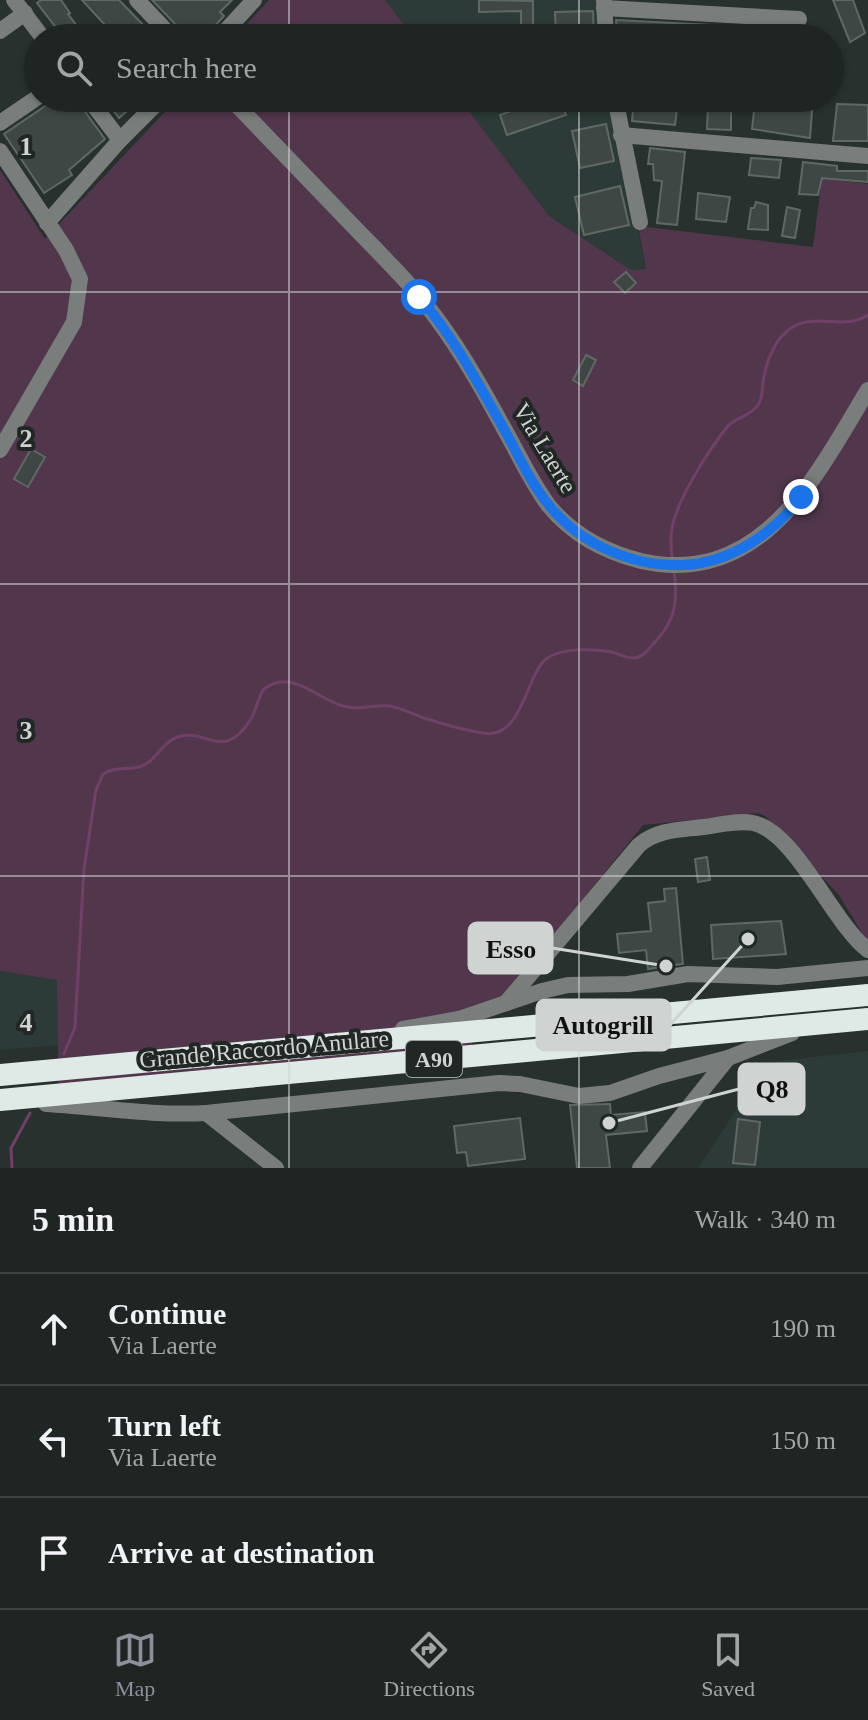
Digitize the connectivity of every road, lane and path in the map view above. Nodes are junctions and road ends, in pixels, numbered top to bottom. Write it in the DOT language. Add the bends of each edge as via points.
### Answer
graph roads {
  1 [pos="137,0"];
  2 [pos="254,0"];
  3 [pos="604,4"];
  4 [pos="19,7"];
  5 [pos="799,19"];
  6 [pos="32,24"];
  7 [pos="160,24"];
  8 [pos="232,24"];
  9 [pos="605,24"];
  10 [pos="0,31"];
  11 [pos="24,107"];
  12 [pos="99,112"];
  13 [pos="148,112"];
  14 [pos="243,112"];
  15 [pos="617,112"];
  16 [pos="0,123"];
  17 [pos="621,135"];
  18 [pos="120,140"];
  19 [pos="0,151"];
  20 [pos="868,156"];
  21 [pos="640,222"];
  22 [pos="47,223"];
  23 [pos="868,390"];
  24 [pos="0,450"];
  25 [pos="868,950"];
  26 [pos="868,968"];
  27 [pos="868,995"];
  28 [pos="505,1004"];
  29 [pos="868,1019"];
  30 [pos="832,1022"];
  31 [pos="343,1043"];
  32 [pos="728,1058"];
  33 [pos="0,1075"];
  34 [pos="0,1101"];
  35 [pos="206,1113"];
  36 [pos="276,1168"];
  37 [pos="640,1168"];
  1 -- 7 [label="street"];
  2 -- 8 [label="street"];
  3 -- 5 [label="street"];
  3 -- 9 [label="street"];
  4 -- 6 [label="street"];
  4 -- 10 [label="street"];
  11 -- 16 [label="street"];
  12 -- 18 [label="street"];
  13 -- 18 [label="street"];
  14 -- 23 [label="street, Via Laerte" via="427,305 555,512 613,552 653,563 690,564 730,554 779,522 819,471"];
  15 -- 17 [label="street"];
  17 -- 20 [label="street"];
  17 -- 21 [label="street"];
  18 -- 22 [label="street"];
  19 -- 22 [label="street"];
  22 -- 24 [label="street" via="80,279 74,322"];
  25 -- 28 [label="street" via="781,841 763,826 743,822 661,832 637,848"];
  26 -- 28 [label="street" via="777,977 688,974 628,984 573,985"];
  27 -- 31 [label="highway, Grande Raccordo Anulare / A90"];
  28 -- 31 [label="street"];
  29 -- 30 [label="highway, Grande Raccordo Anulare / A90"];
  30 -- 32 [label="street"];
  30 -- 34 [label="highway, Grande Raccordo Anulare / A90"];
  31 -- 33 [label="highway, Grande Raccordo Anulare / A90"];
  32 -- 35 [label="street" via="593,1095 499,1083"];
  32 -- 37 [label="street"];
  34 -- 35 [label="street" via="160,1115"];
  35 -- 36 [label="street"];
}
